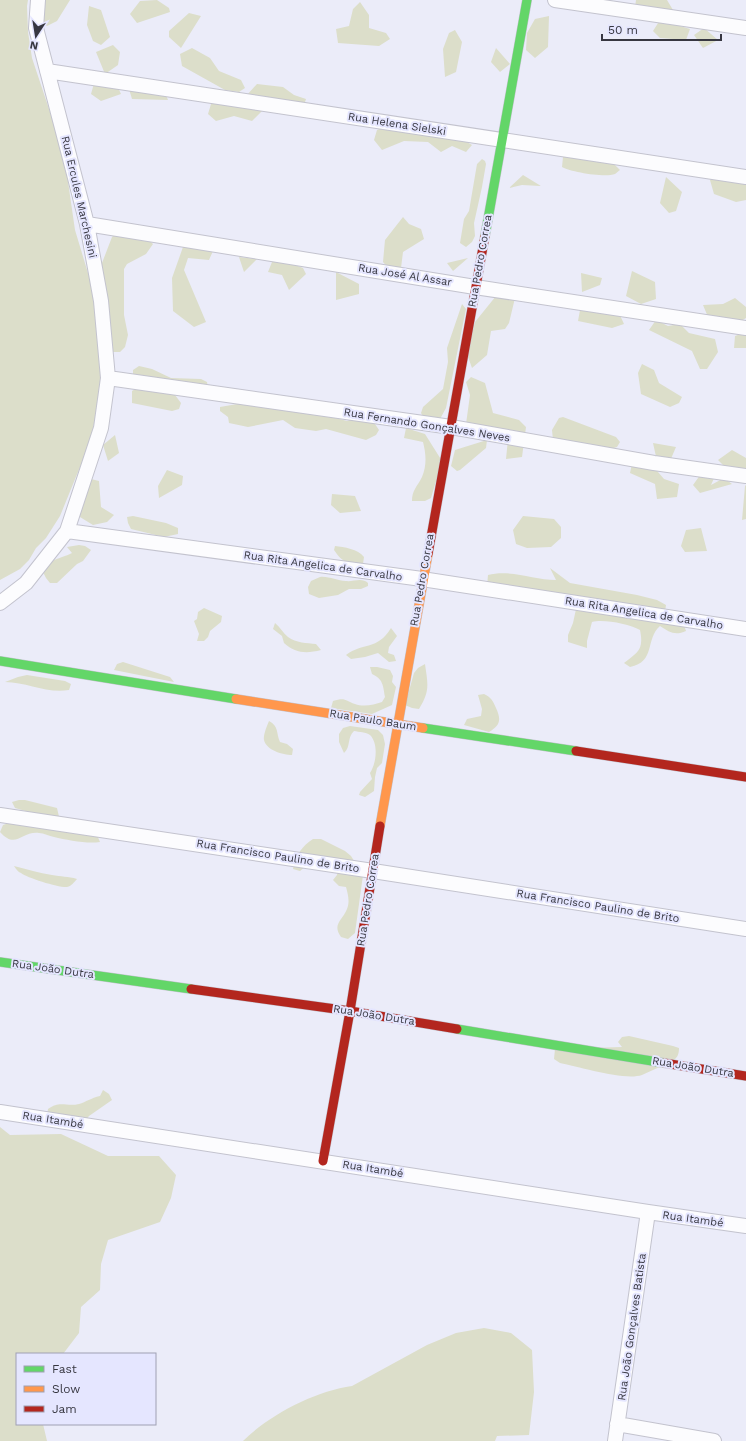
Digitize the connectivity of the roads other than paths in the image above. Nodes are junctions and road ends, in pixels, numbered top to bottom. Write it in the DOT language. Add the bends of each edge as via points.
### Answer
graph roads {
  1 [pos="38,0"];
  2 [pos="527,0"];
  3 [pos="555,0"];
  4 [pos="746,28"];
  5 [pos="47,70"];
  6 [pos="502,140"];
  7 [pos="746,177"];
  8 [pos="88,224"];
  9 [pos="476,287"];
  10 [pos="746,328"];
  11 [pos="108,378"];
  12 [pos="451,427"];
  13 [pos="746,476"];
  14 [pos="67,531"];
  15 [pos="422,579"];
  16 [pos="0,604"];
  17 [pos="746,629"];
  18 [pos="0,661"];
  19 [pos="396,724"];
  20 [pos="746,777"];
  21 [pos="0,815"];
  22 [pos="373,870"];
  23 [pos="746,929"];
  24 [pos="0,962"];
  25 [pos="350,1011"];
  26 [pos="746,1076"];
  27 [pos="0,1112"];
  28 [pos="323,1161"];
  29 [pos="648,1212"];
  30 [pos="746,1226"];
  31 [pos="617,1424"];
  32 [pos="615,1441"];
  33 [pos="714,1441"];
  1 -- 5 [label="street, Rua Ercules Marchesini" via="36,28"];
  2 -- 6 [label="street, Rua Pedro Correa"];
  3 -- 4 [label="street"];
  5 -- 6 [label="street, Rua Helena Sielski"];
  5 -- 8 [label="street, Rua Ercules Marchesini"];
  6 -- 7 [label="street, Rua Helena Sielski"];
  6 -- 9 [label="street, Rua Pedro Correa"];
  8 -- 9 [label="street, Rua José Al Assar"];
  8 -- 11 [label="street, Rua Ercules Marchesini" via="101,301"];
  9 -- 10 [label="street, Rua José Al Assar"];
  9 -- 12 [label="street, Rua Pedro Correa"];
  11 -- 12 [label="street, Rua Fernando Gonçalves Neves"];
  11 -- 14 [label="street, Rua Ercules Marchesini" via="101,428"];
  12 -- 13 [label="street, Rua Fernando Gonçalves Neves" via="654,463"];
  12 -- 15 [label="street, Rua Pedro Correa"];
  14 -- 15 [label="street, Rua Rita Angelica de Carvalho"];
  14 -- 16 [label="street, Rua Ercules Marchesini" via="26,583"];
  15 -- 17 [label="street, Rua Rita Angelica de Carvalho"];
  15 -- 19 [label="street, Rua Pedro Correa"];
  18 -- 19 [label="street, Rua Paulo Baum"];
  19 -- 20 [label="street, Rua Paulo Baum"];
  19 -- 22 [label="street, Rua Pedro Correa"];
  21 -- 22 [label="street, Rua Francisco Paulino de Brito"];
  22 -- 23 [label="street, Rua Francisco Paulino de Brito"];
  22 -- 25 [label="street, Rua Pedro Correa"];
  24 -- 25 [label="street, Rua João Dutra"];
  25 -- 26 [label="street, Rua João Dutra"];
  25 -- 28 [label="street, Rua Pedro Correa"];
  27 -- 28 [label="street, Rua Itambé"];
  28 -- 29 [label="street, Rua Itambé"];
  29 -- 30 [label="street, Rua Itambé"];
  29 -- 31 [label="street, Rua João Gonçalves Batista"];
  31 -- 32 [label="street, Rua João Gonçalves Batista"];
  31 -- 33 [label="street"];
}
